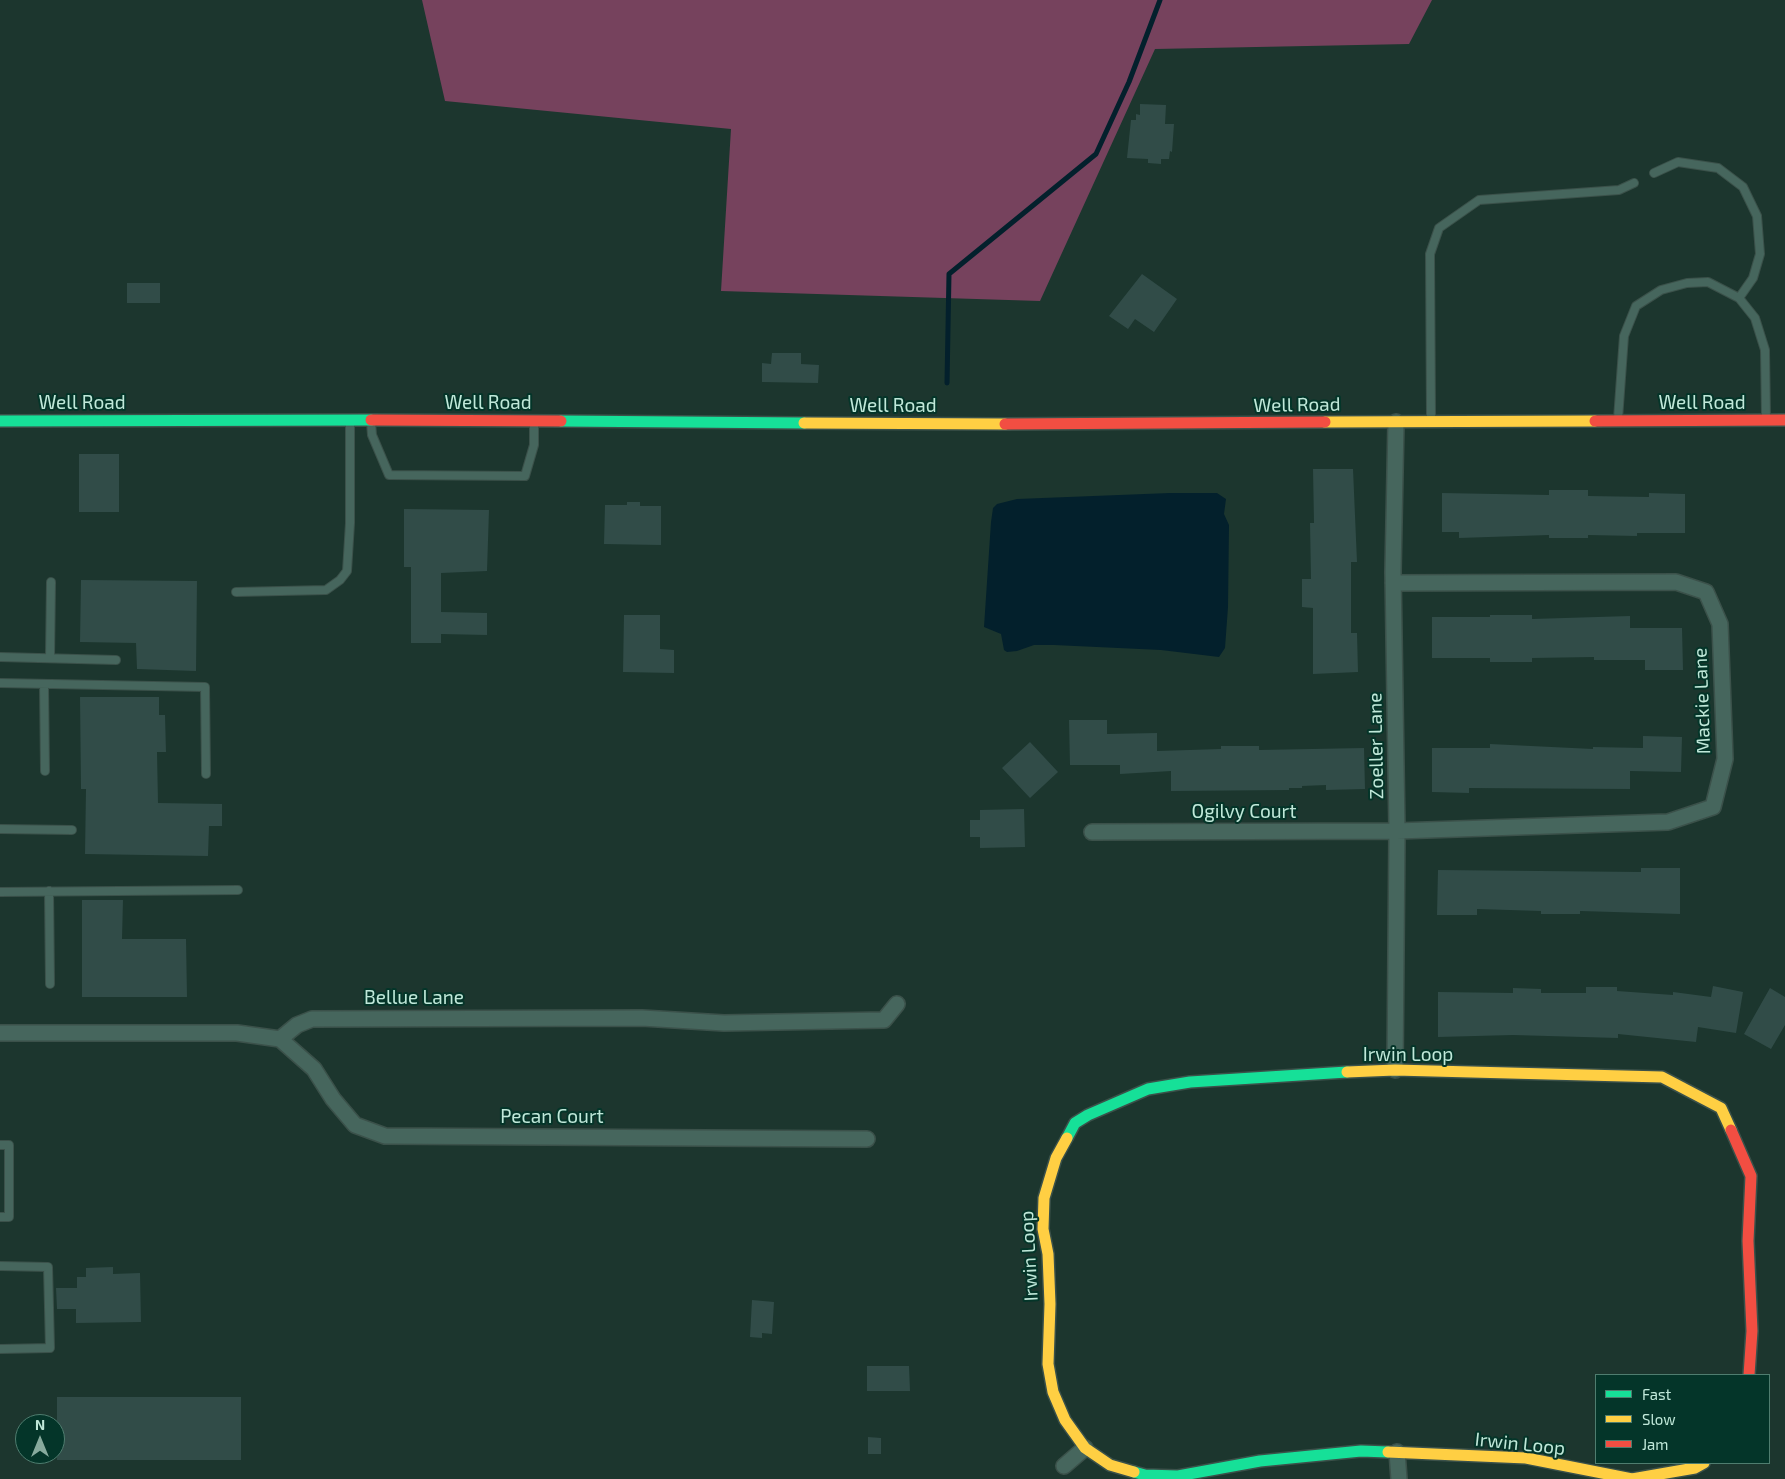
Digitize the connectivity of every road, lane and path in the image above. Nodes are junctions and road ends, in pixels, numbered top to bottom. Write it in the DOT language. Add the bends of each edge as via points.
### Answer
graph roads {
  1 [pos="1654,173"];
  2 [pos="1634,183"];
  3 [pos="1739,298"];
  4 [pos="350,420"];
  5 [pos="371,420"];
  6 [pos="1766,420"];
  7 [pos="1785,420"];
  8 [pos="0,421"];
  9 [pos="534,421"];
  10 [pos="1618,421"];
  11 [pos="1396,422"];
  12 [pos="1431,422"];
  13 [pos="51,582"];
  14 [pos="1394,583"];
  15 [pos="236,592"];
  16 [pos="0,657"];
  17 [pos="50,658"];
  18 [pos="116,660"];
  19 [pos="0,684"];
  20 [pos="44,684"];
  21 [pos="44,771"];
  22 [pos="206,774"];
  23 [pos="0,829"];
  24 [pos="72,830"];
  25 [pos="1397,831"];
  26 [pos="1092,832"];
  27 [pos="238,890"];
  28 [pos="49,891"];
  29 [pos="0,892"];
  30 [pos="50,984"];
  31 [pos="897,1004"];
  32 [pos="0,1033"];
  33 [pos="280,1039"];
  34 [pos="1395,1070"];
  35 [pos="867,1140"];
  36 [pos="0,1145"];
  37 [pos="0,1217"];
  38 [pos="0,1266"];
  39 [pos="0,1349"];
  40 [pos="1749,1374"];
  41 [pos="1085,1448"];
  42 [pos="1397,1452"];
  43 [pos="1702,1464"];
  44 [pos="1064,1466"];
  45 [pos="1398,1479"];
  1 -- 3 [label="lane" via="1678,162 1718,168 1743,187 1757,216 1760,254 1753,278"];
  2 -- 12 [label="lane" via="1619,190 1479,200 1439,228 1430,254"];
  3 -- 6 [label="lane" via="1755,318 1764,350"];
  3 -- 10 [label="lane" via="1708,282 1686,283 1661,290 1636,306 1624,336"];
  4 -- 5 [label="street, Well Road"];
  4 -- 8 [label="street, Well Road"];
  4 -- 15 [label="lane" via="347,571 326,590"];
  5 -- 9 [label="street, Well Road"];
  5 -- 9 [label="lane" via="372,435 389,475 525,476 534,445"];
  6 -- 7 [label="street, Well Road"];
  6 -- 10 [label="street, Well Road"];
  9 -- 11 [label="street, Well Road" via="930,424"];
  10 -- 12 [label="street, Well Road"];
  11 -- 12 [label="street, Well Road"];
  11 -- 14 [label="street, Zoeller Lane"];
  13 -- 17 [label="lane"];
  14 -- 25 [label="street, Zoeller Lane"];
  14 -- 25 [label="street, Mackie Lane" via="1676,582 1706,592 1720,624 1725,759 1713,807 1668,822"];
  16 -- 17 [label="lane"];
  17 -- 18 [label="lane"];
  19 -- 20 [label="lane"];
  20 -- 21 [label="lane"];
  20 -- 22 [label="lane" via="205,687"];
  23 -- 24 [label="lane"];
  25 -- 26 [label="street, Ogilvy Court"];
  25 -- 34 [label="street, Zoeller Lane"];
  27 -- 28 [label="lane"];
  28 -- 29 [label="lane"];
  28 -- 30 [label="lane"];
  31 -- 33 [label="street, Bellue Lane" via="884,1020 724,1023 632,1018 312,1019 297,1025"];
  32 -- 33 [label="street" via="237,1033"];
  33 -- 35 [label="street, Pecan Court" via="314,1069 355,1125 385,1136"];
  34 -- 40 [label="street, Irwin Loop" via="1662,1077 1721,1108 1751,1176 1748,1241 1752,1331"];
  34 -- 41 [label="street, Irwin Loop" via="1247,1078 1148,1089 1075,1123 1056,1158 1044,1198 1043,1229 1048,1254 1048,1364 1053,1392 1065,1420"];
  36 -- 37 [label="lane" via="9,1145 9,1217"];
  38 -- 39 [label="lane" via="48,1268 50,1348"];
  41 -- 42 [label="street, Irwin Loop" via="1110,1465 1145,1475 1178,1476 1260,1461 1361,1451"];
  41 -- 44 [label="street"];
  42 -- 43 [label="street, Irwin Loop" via="1526,1458 1632,1478 1695,1468"];
  42 -- 45 [label="street"];
}
